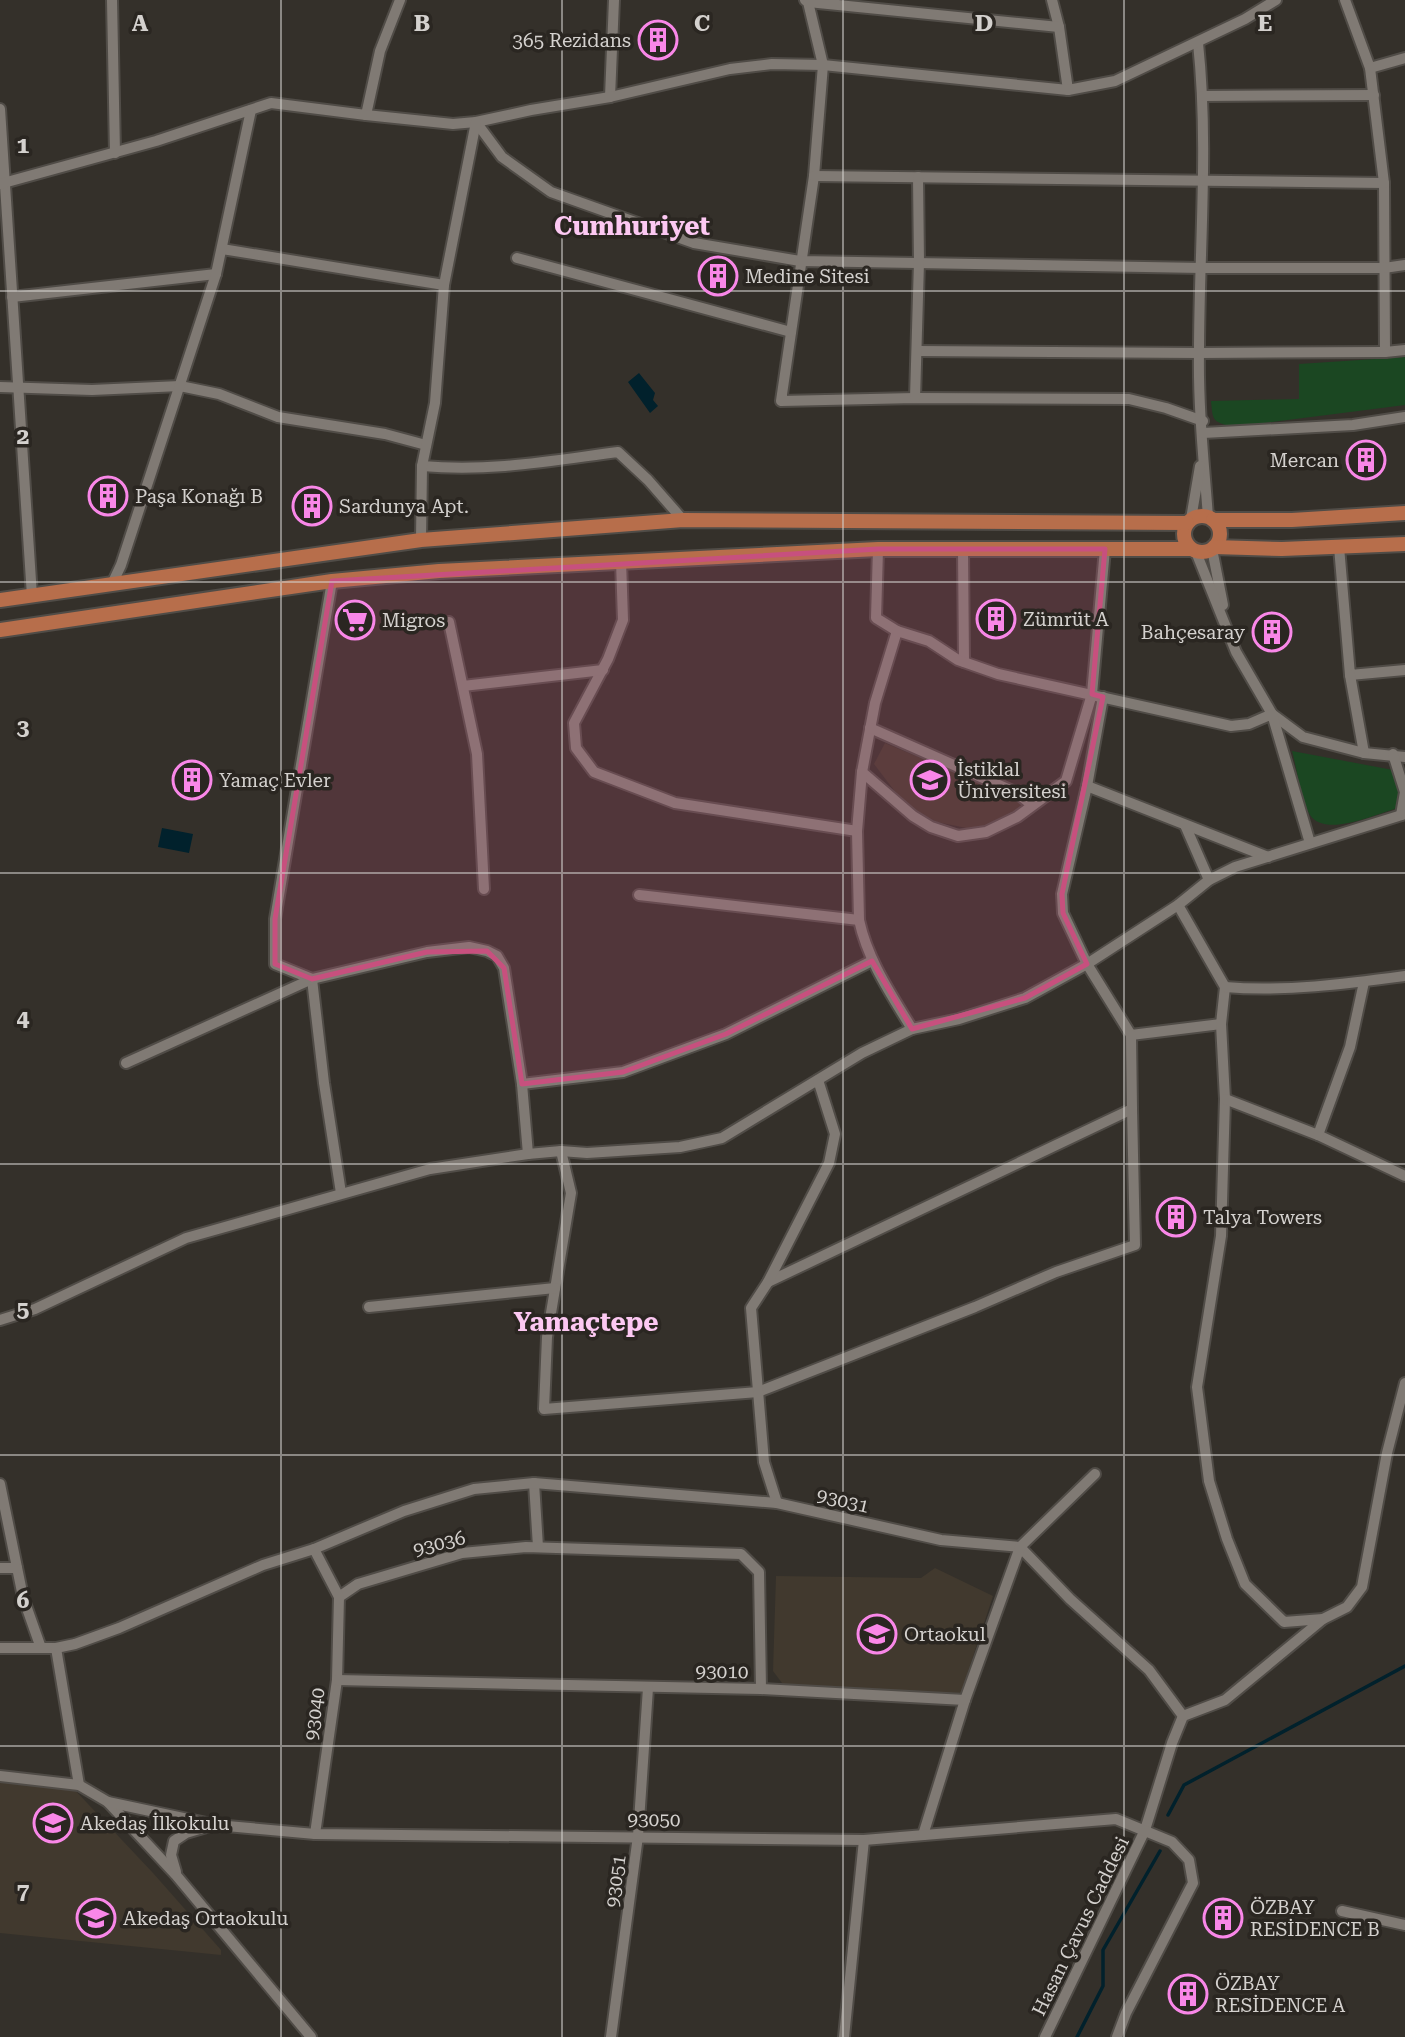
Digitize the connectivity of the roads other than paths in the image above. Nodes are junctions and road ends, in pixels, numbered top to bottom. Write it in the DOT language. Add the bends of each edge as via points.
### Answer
graph roads {
  1 [pos="112,0"];
  2 [pos="400,0"];
  3 [pos="614,0"];
  4 [pos="1052,0"];
  5 [pos="1345,0"];
  6 [pos="807,1"];
  7 [pos="1274,1"];
  8 [pos="1059,27"];
  9 [pos="1198,43"];
  10 [pos="1405,58"];
  11 [pos="823,65"];
  12 [pos="1370,68"];
  13 [pos="1068,90"];
  14 [pos="1374,95"];
  15 [pos="1203,96"];
  16 [pos="610,97"];
  17 [pos="0,109"];
  18 [pos="251,110"];
  19 [pos="366,116"];
  20 [pos="476,122"];
  21 [pos="115,152"];
  22 [pos="814,176"];
  23 [pos="918,177"];
  24 [pos="1203,180"];
  25 [pos="1384,183"];
  26 [pos="2,184"];
  27 [pos="222,249"];
  28 [pos="517,258"];
  29 [pos="800,261"];
  30 [pos="919,262"];
  31 [pos="1405,265"];
  32 [pos="1202,268"];
  33 [pos="1384,268"];
  34 [pos="216,274"];
  35 [pos="444,285"];
  36 [pos="12,297"];
  37 [pos="791,332"];
  38 [pos="1405,350"];
  39 [pos="918,351"];
  40 [pos="1385,352"];
  41 [pos="1199,354"];
  42 [pos="180,386"];
  43 [pos="0,387"];
  44 [pos="19,388"];
  45 [pos="915,398"];
  46 [pos="1405,417"];
  47 [pos="1203,427"];
  48 [pos="426,445"];
  49 [pos="1203,446"];
  50 [pos="422,466"];
  51 [pos="1405,513"];
  52 [pos="1211,519"];
  53 [pos="683,520"];
  54 [pos="1189,521"];
  55 [pos="421,540"];
  56 [pos="1405,544"];
  57 [pos="1339,547"];
  58 [pos="1213,548"];
  59 [pos="878,549"];
  60 [pos="963,549"];
  61 [pos="1105,550"];
  62 [pos="1193,550"];
  63 [pos="621,561"];
  64 [pos="332,581"];
  65 [pos="113,582"];
  66 [pos="32,596"];
  67 [pos="0,600"];
  68 [pos="449,622"];
  69 [pos="0,630"];
  70 [pos="897,631"];
  71 [pos="1228,631"];
  72 [pos="964,662"];
  73 [pos="603,670"];
  74 [pos="1405,670"];
  75 [pos="1350,675"];
  76 [pos="463,686"];
  77 [pos="1097,695"];
  78 [pos="1272,714"];
  79 [pos="870,728"];
  80 [pos="1364,753"];
  81 [pos="1393,754"];
  82 [pos="1405,757"];
  83 [pos="862,772"];
  84 [pos="1087,786"];
  85 [pos="1032,805"];
  86 [pos="1403,814"];
  87 [pos="1185,825"];
  88 [pos="858,831"];
  89 [pos="1310,843"];
  90 [pos="1268,857"];
  91 [pos="1209,880"];
  92 [pos="484,889"];
  93 [pos="639,895"];
  94 [pos="1178,905"];
  95 [pos="859,920"];
  96 [pos="872,961"];
  97 [pos="1087,964"];
  98 [pos="1405,976"];
  99 [pos="312,979"];
  100 [pos="1364,982"];
  101 [pos="1225,987"];
  102 [pos="1221,1024"];
  103 [pos="912,1029"];
  104 [pos="1131,1035"];
  105 [pos="126,1063"];
  106 [pos="817,1080"];
  107 [pos="522,1084"];
  108 [pos="1225,1099"];
  109 [pos="1132,1108"];
  110 [pos="1318,1135"];
  111 [pos="561,1152"];
  112 [pos="528,1154"];
  113 [pos="1405,1176"];
  114 [pos="341,1192"];
  115 [pos="768,1282"];
  116 [pos="555,1287"];
  117 [pos="369,1307"];
  118 [pos="0,1320"];
  119 [pos="1405,1383"];
  120 [pos="758,1392"];
  121 [pos="1095,1474"];
  122 [pos="534,1483"];
  123 [pos="0,1484"];
  124 [pos="777,1503"];
  125 [pos="538,1547"];
  126 [pos="1020,1547"];
  127 [pos="314,1549"];
  128 [pos="0,1568"];
  129 [pos="17,1568"];
  130 [pos="339,1597"];
  131 [pos="1323,1619"];
  132 [pos="0,1648"];
  133 [pos="41,1648"];
  134 [pos="56,1648"];
  135 [pos="337,1680"];
  136 [pos="648,1688"];
  137 [pos="761,1689"];
  138 [pos="965,1700"];
  139 [pos="1183,1716"];
  140 [pos="0,1776"];
  141 [pos="79,1786"];
  142 [pos="108,1802"];
  143 [pos="216,1825"];
  144 [pos="1145,1830"];
  145 [pos="315,1834"];
  146 [pos="923,1835"];
  147 [pos="638,1836"];
  148 [pos="864,1840"];
  149 [pos="176,1875"];
  150 [pos="1342,1911"];
  151 [pos="1405,1925"];
  152 [pos="312,2037"];
  153 [pos="611,2037"];
  154 [pos="844,2037"];
  155 [pos="1045,2037"];
  156 [pos="1117,2037"];
  1 -- 21 [label="street"];
  2 -- 19 [label="street" via="380,51"];
  3 -- 16 [label="street"];
  4 -- 8 [label="street"];
  5 -- 12 [label="street"];
  6 -- 8 [label="street"];
  6 -- 11 [label="street"];
  7 -- 9 [label="street"];
  8 -- 13 [label="street"];
  9 -- 13 [label="street" via="1115,81"];
  9 -- 15 [label="street"];
  10 -- 12 [label="street"];
  11 -- 13 [label="street"];
  11 -- 16 [label="street" via="730,69"];
  11 -- 22 [label="street"];
  12 -- 14 [label="street"];
  14 -- 15 [label="street"];
  14 -- 25 [label="street"];
  15 -- 24 [label="street"];
  16 -- 20 [label="street"];
  17 -- 26 [label="street"];
  18 -- 19 [label="street" via="271,103"];
  18 -- 21 [label="street"];
  18 -- 27 [label="street"];
  19 -- 20 [label="street"];
  20 -- 29 [label="street" via="502,157 551,192 694,243"];
  20 -- 35 [label="street"];
  21 -- 26 [label="street"];
  22 -- 23 [label="street"];
  22 -- 29 [label="street"];
  23 -- 24 [label="street"];
  23 -- 30 [label="street"];
  24 -- 25 [label="street"];
  24 -- 32 [label="street"];
  25 -- 33 [label="street"];
  26 -- 36 [label="street"];
  27 -- 34 [label="street"];
  27 -- 35 [label="street"];
  28 -- 37 [label="street"];
  29 -- 30 [label="street"];
  29 -- 37 [label="street"];
  30 -- 32 [label="street"];
  30 -- 39 [label="street"];
  31 -- 33 [label="street"];
  32 -- 33 [label="street"];
  32 -- 41 [label="street"];
  33 -- 40 [label="street"];
  34 -- 36 [label="street"];
  34 -- 42 [label="street"];
  35 -- 48 [label="street" via="435,403"];
  36 -- 44 [label="street"];
  37 -- 45 [label="street" via="781,401"];
  38 -- 40 [label="street"];
  39 -- 41 [label="street"];
  39 -- 45 [label="street"];
  40 -- 41 [label="street"];
  41 -- 47 [label="street"];
  42 -- 44 [label="street"];
  42 -- 48 [label="street" via="219,394 278,417"];
  42 -- 65 [label="street"];
  43 -- 44 [label="street"];
  44 -- 66 [label="street"];
  45 -- 47 [label="street" via="1129,400 1166,408"];
  46 -- 47 [label="street" via="1353,425"];
  47 -- 49 [label="street"];
  48 -- 50 [label="street"];
  49 -- 52 [label="street"];
  49 -- 54 [label="street"];
  50 -- 53 [label="street" via="497,468 618,452"];
  50 -- 55 [label="street"];
  51 -- 52 [label="main road" via="1292,520"];
  52 -- 54 [label="main road" via="1202,516"];
  52 -- 58 [label="main road" via="1220,537"];
  53 -- 54 [label="main road"];
  53 -- 55 [label="main road"];
  54 -- 62 [label="main road" via="1184,540"];
  55 -- 65 [label="main road"];
  56 -- 57 [label="main road"];
  57 -- 58 [label="main road"];
  57 -- 75 [label="street"];
  58 -- 62 [label="main road"];
  58 -- 71 [label="street"];
  59 -- 60 [label="main road"];
  59 -- 63 [label="main road"];
  59 -- 70 [label="street" via="876,618"];
  60 -- 61 [label="main road"];
  60 -- 72 [label="street"];
  61 -- 62 [label="main road"];
  61 -- 77 [label="street"];
  62 -- 71 [label="street"];
  63 -- 64 [label="main road"];
  63 -- 73 [label="street" via="623,620"];
  64 -- 69 [label="main road"];
  64 -- 99 [label="street" via="275,919 275,964"];
  65 -- 66 [label="main road"];
  66 -- 67 [label="main road"];
  68 -- 76 [label="street"];
  70 -- 72 [label="street" via="929,641"];
  70 -- 79 [label="street"];
  71 -- 78 [label="street"];
  72 -- 77 [label="street"];
  73 -- 76 [label="street"];
  73 -- 88 [label="street" via="574,723 576,748 594,772 675,803"];
  74 -- 75 [label="street"];
  75 -- 80 [label="street"];
  76 -- 92 [label="street" via="477,754"];
  77 -- 78 [label="street" via="1231,726"];
  77 -- 84 [label="street"];
  77 -- 85 [label="street" via="1066,781"];
  78 -- 80 [label="street" via="1303,737"];
  78 -- 89 [label="street"];
  79 -- 83 [label="street"];
  79 -- 85 [label="street" via="1017,793"];
  80 -- 81 [label="street"];
  81 -- 82 [label="street"];
  81 -- 86 [label="street" via="1405,792"];
  83 -- 85 [label="street" via="913,816 958,835 986,832"];
  83 -- 88 [label="street"];
  84 -- 87 [label="street"];
  84 -- 97 [label="street" via="1062,894 1063,913"];
  86 -- 89 [label="street"];
  87 -- 90 [label="street"];
  87 -- 91 [label="street"];
  88 -- 95 [label="street"];
  89 -- 90 [label="street"];
  90 -- 91 [label="street"];
  91 -- 94 [label="street"];
  93 -- 95 [label="street"];
  94 -- 97 [label="street"];
  94 -- 101 [label="street"];
  95 -- 96 [label="street"];
  96 -- 103 [label="street"];
  96 -- 107 [label="street" via="726,1034 623,1072"];
  97 -- 103 [label="street" via="1026,998"];
  97 -- 104 [label="street"];
  98 -- 100 [label="street"];
  99 -- 105 [label="street"];
  99 -- 107 [label="street" via="427,952 469,947 487,951 497,956 504,968"];
  99 -- 114 [label="street"];
  100 -- 101 [label="street"];
  100 -- 110 [label="street" via="1350,1047"];
  101 -- 102 [label="street"];
  102 -- 104 [label="street"];
  102 -- 108 [label="street"];
  103 -- 106 [label="street"];
  104 -- 109 [label="street"];
  106 -- 111 [label="street" via="722,1138 680,1147"];
  106 -- 115 [label="street" via="835,1134 829,1163"];
  107 -- 112 [label="street"];
  108 -- 110 [label="street"];
  108 -- 131 [label="street" via="1221,1236 1197,1387 1209,1481 1245,1584 1284,1622"];
  109 -- 115 [label="street"];
  109 -- 120 [label="street" via="1135,1245 1056,1272"];
  110 -- 113 [label="street"];
  111 -- 112 [label="street"];
  111 -- 116 [label="street" via="571,1194"];
  112 -- 114 [label="street" via="430,1169"];
  114 -- 118 [label="street" via="186,1238 35,1309"];
  115 -- 120 [label="street" via="751,1308"];
  116 -- 117 [label="street"];
  116 -- 120 [label="street" via="544,1409"];
  119 -- 131 [label="street" via="1362,1587 1348,1607"];
  120 -- 124 [label="street" via="764,1462"];
  121 -- 126 [label="street"];
  122 -- 124 [label="street, 93031"];
  122 -- 125 [label="street"];
  122 -- 127 [label="street, 93031" via="474,1489 404,1511"];
  123 -- 129 [label="street"];
  124 -- 126 [label="street, 93031" via="941,1540"];
  125 -- 130 [label="street, 93036" via="461,1553 358,1584"];
  125 -- 137 [label="street, 93036" via="741,1554 759,1572"];
  126 -- 138 [label="street"];
  126 -- 139 [label="street" via="1149,1670"];
  127 -- 130 [label="street"];
  127 -- 134 [label="street" via="263,1565 119,1628"];
  128 -- 129 [label="street"];
  129 -- 133 [label="street"];
  130 -- 135 [label="street, 93040"];
  131 -- 139 [label="street" via="1225,1700"];
  132 -- 133 [label="street"];
  133 -- 134 [label="street"];
  134 -- 141 [label="street"];
  135 -- 136 [label="street, 93010"];
  135 -- 145 [label="street, 93040"];
  136 -- 137 [label="street, 93010"];
  136 -- 147 [label="street, 93051"];
  137 -- 138 [label="street, 93010"];
  138 -- 146 [label="street"];
  139 -- 144 [label="street"];
  140 -- 141 [label="street"];
  141 -- 142 [label="street"];
  142 -- 143 [label="street, 93050"];
  142 -- 149 [label="street"];
  143 -- 145 [label="street, 93050"];
  143 -- 149 [label="street" via="174,1841 171,1855"];
  144 -- 146 [label="street, 93050" via="1116,1819"];
  144 -- 155 [label="street, Hasan Çavus Caddesi"];
  144 -- 156 [label="street, 93050" via="1172,1842 1189,1860 1193,1883"];
  145 -- 147 [label="street, 93050"];
  146 -- 148 [label="street, 93050"];
  147 -- 148 [label="street, 93050"];
  147 -- 153 [label="street, 93051"];
  148 -- 154 [label="street"];
  149 -- 152 [label="street"];
  150 -- 151 [label="street"];
}
